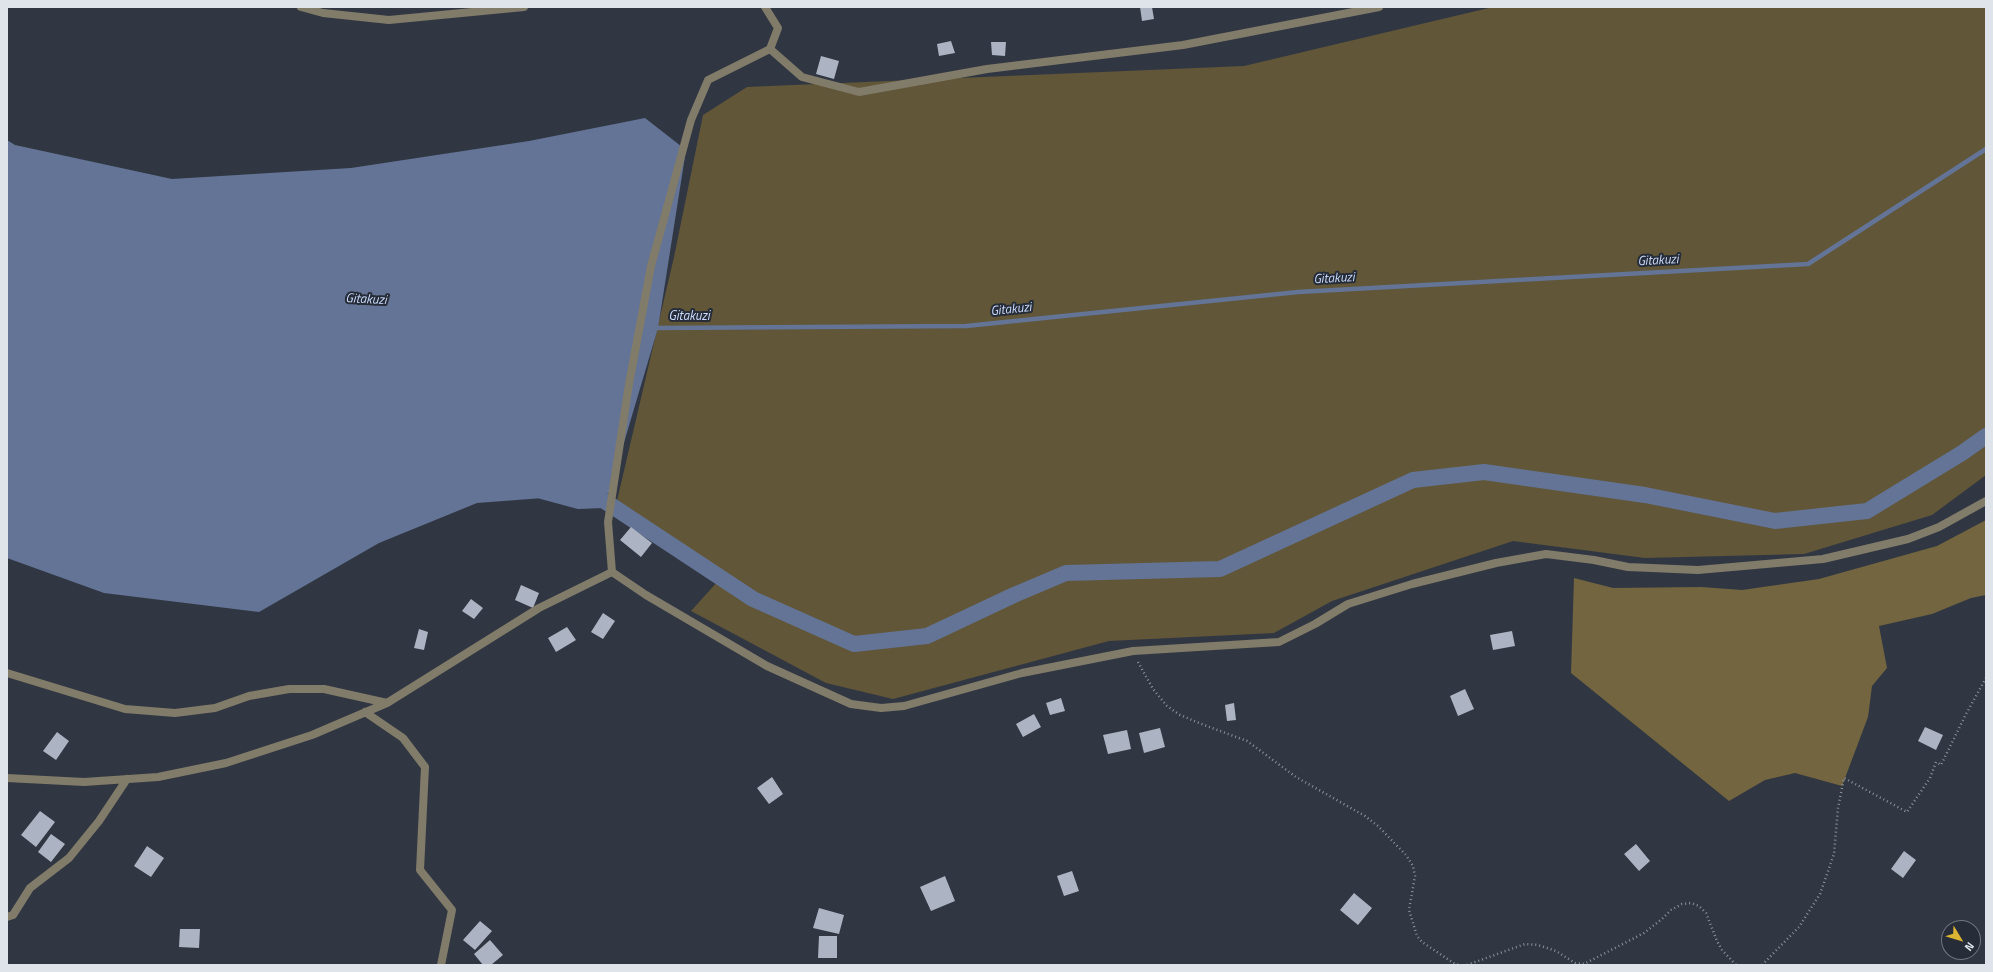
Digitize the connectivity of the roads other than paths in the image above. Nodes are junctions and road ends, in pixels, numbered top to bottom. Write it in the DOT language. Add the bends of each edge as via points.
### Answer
graph roads {
  1 [pos="301,7"];
  2 [pos="524,7"];
  3 [pos="765,7"];
  4 [pos="1379,7"];
  5 [pos="770,48"];
  6 [pos="1986,501"];
  7 [pos="612,572"];
  8 [pos="7,673"];
  9 [pos="387,703"];
  10 [pos="365,712"];
  11 [pos="7,778"];
  12 [pos="127,779"];
  13 [pos="7,917"];
  14 [pos="441,965"];
  1 -- 2 [label="street" via="323,13 389,20"];
  3 -- 5 [label="street" via="778,28"];
  4 -- 5 [label="street" via="1183,45 987,69 859,92 802,77"];
  5 -- 7 [label="street" via="708,80 691,120 651,266 637,340 609,517"];
  6 -- 7 [label="street" via="1939,527 1908,539 1823,559 1698,570 1628,567 1546,554 1496,563 1412,584 1355,602 1279,642 1133,651 1022,673 904,706 881,708 851,704 767,666 646,595"];
  7 -- 9 [label="street" via="540,608"];
  8 -- 9 [label="street" via="125,709 175,713 215,708 249,696 289,689 324,689"];
  9 -- 10 [label="street"];
  10 -- 12 [label="street" via="312,735 226,763 158,777"];
  10 -- 14 [label="street" via="403,738 425,767 420,870 452,910"];
  11 -- 12 [label="street" via="84,782"];
  12 -- 13 [label="street" via="70,858 30,888 13,915"];
}
